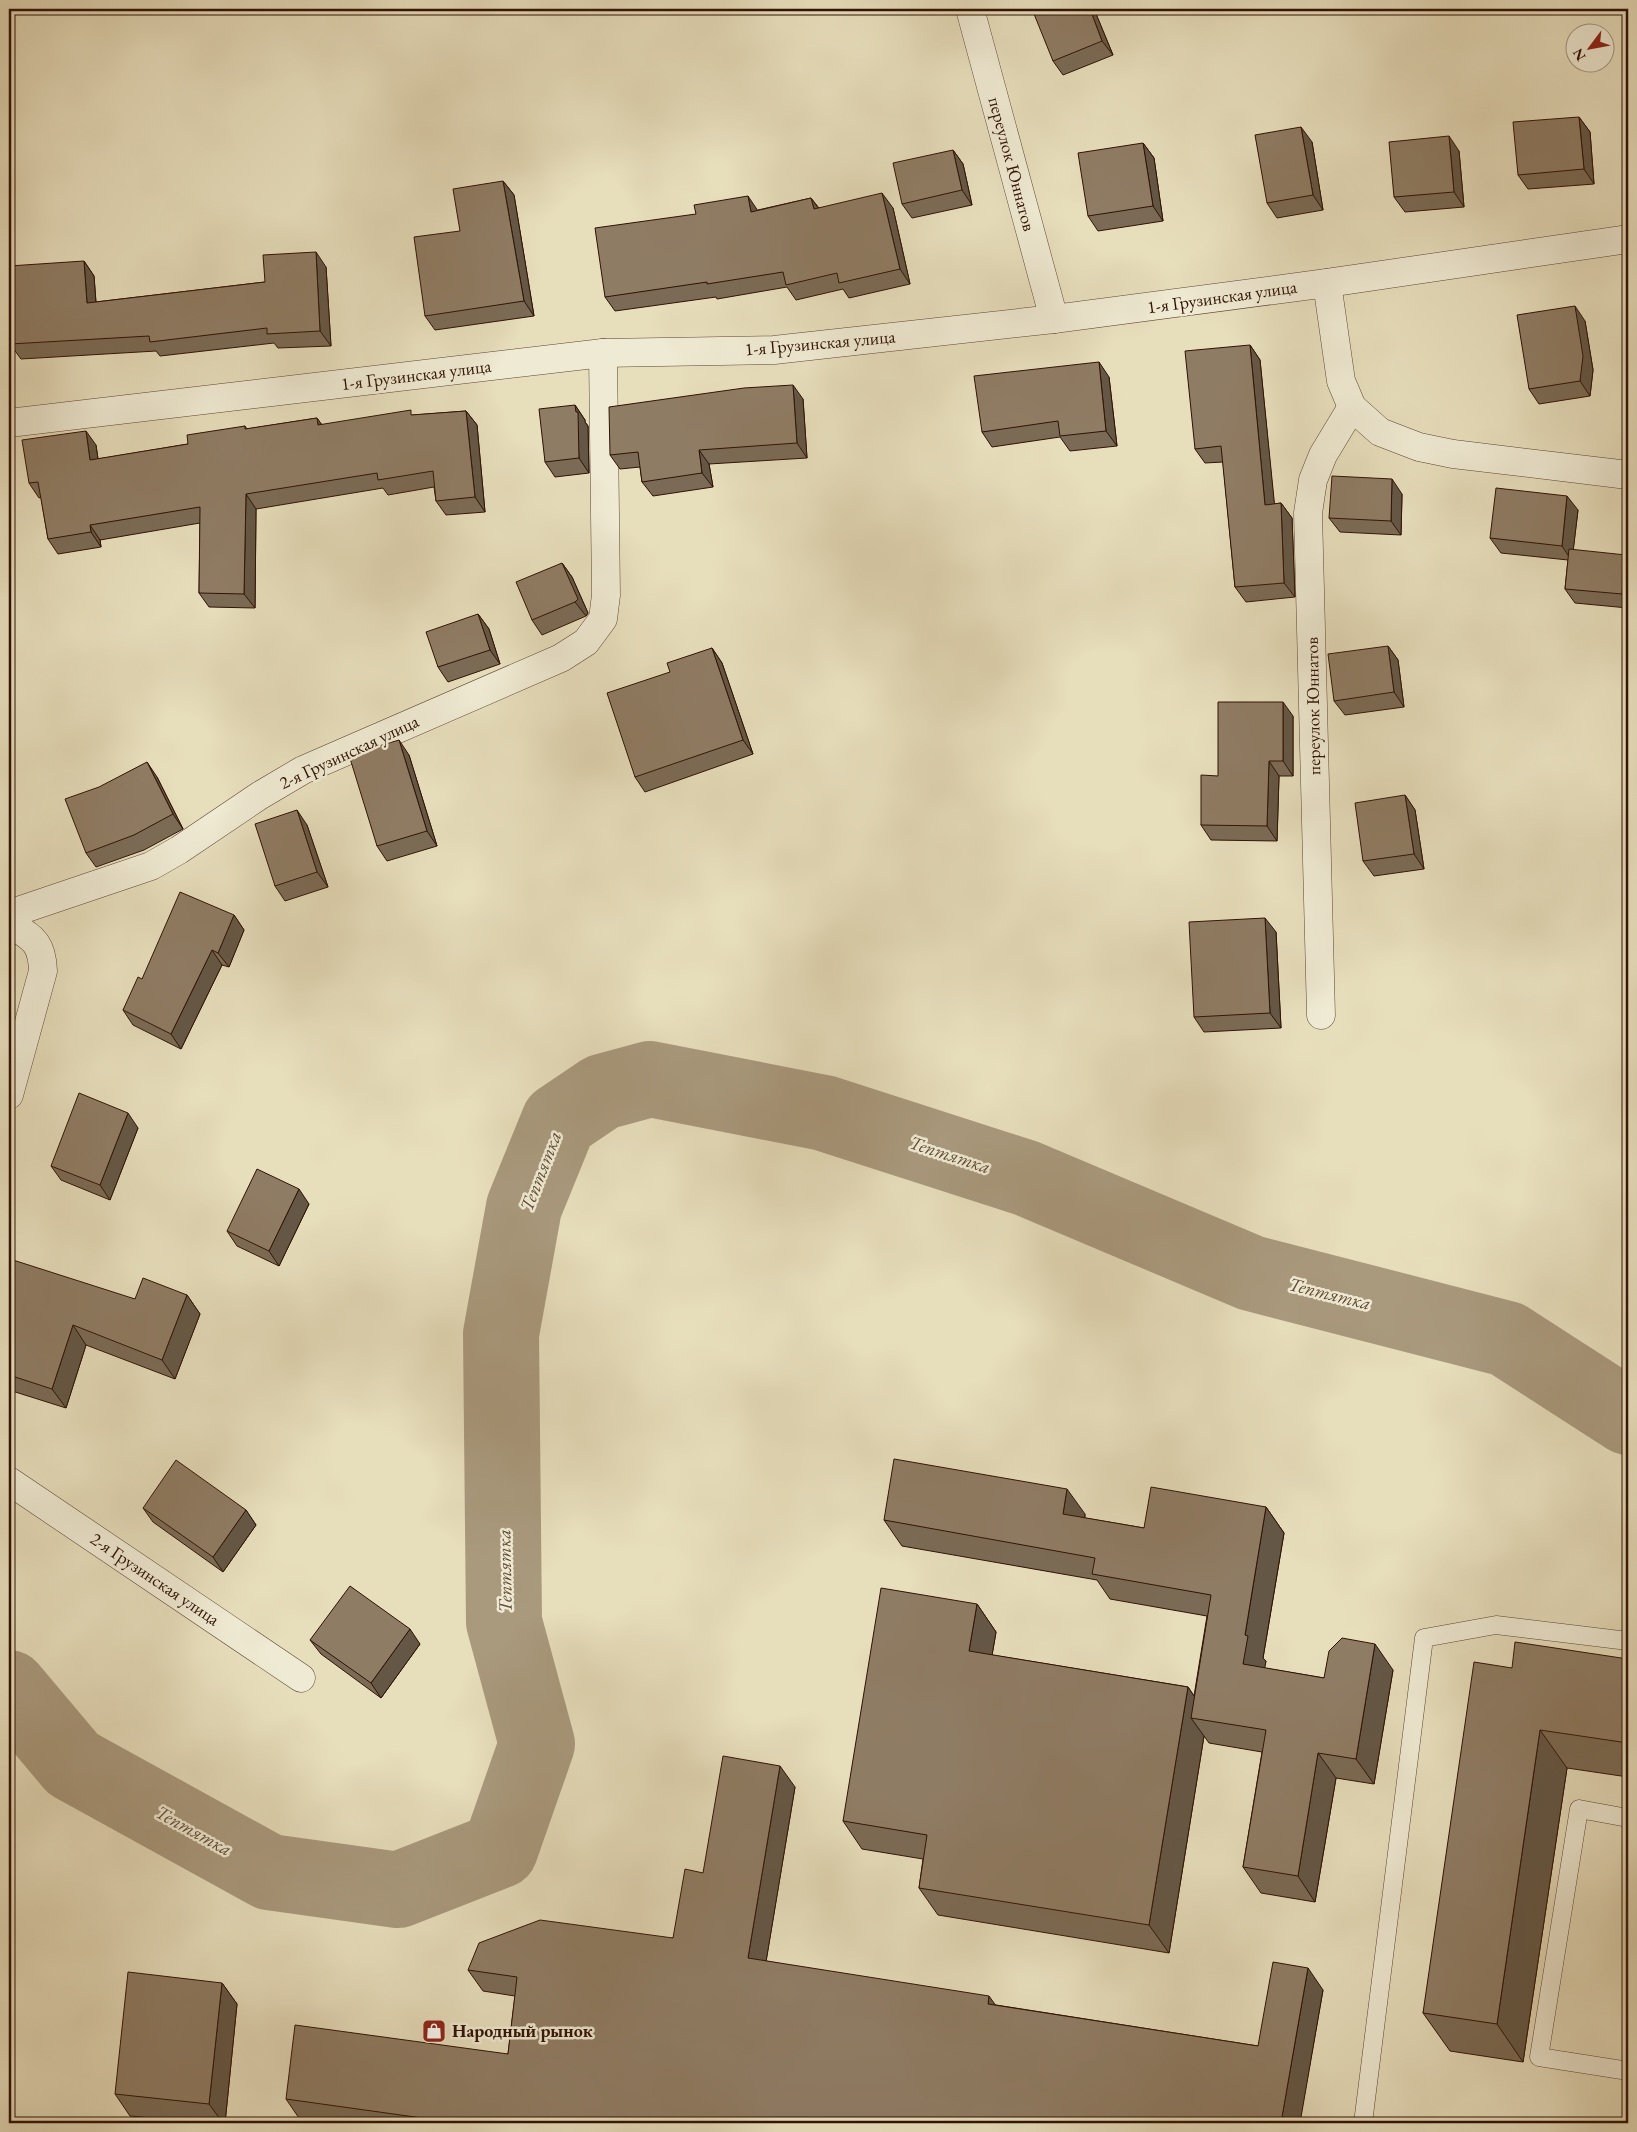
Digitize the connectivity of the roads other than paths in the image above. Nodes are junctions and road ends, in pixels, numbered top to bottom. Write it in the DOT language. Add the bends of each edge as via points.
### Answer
graph roads {
  1 [pos="970,9"];
  2 [pos="1628,239"];
  3 [pos="1327,283"];
  4 [pos="1054,319"];
  5 [pos="603,353"];
  6 [pos="1352,407"];
  7 [pos="9,424"];
  8 [pos="1628,475"];
  9 [pos="9,914"];
  10 [pos="9,923"];
  11 [pos="1321,1015"];
  12 [pos="9,1095"];
  13 [pos="9,1481"];
  14 [pos="1628,1641"];
  15 [pos="302,1678"];
  16 [pos="1628,1818"];
  17 [pos="1622,2070"];
  18 [pos="1363,2123"];
  1 -- 4 [label="street, переулок Юннатов"];
  2 -- 3 [label="street, 1-я Грузинская улица"];
  3 -- 4 [label="street, 1-я Грузинская улица"];
  3 -- 6 [label="street" via="1341,381"];
  4 -- 5 [label="street, 1-я Грузинская улица" via="774,350"];
  5 -- 7 [label="street, 1-я Грузинская улица"];
  5 -- 9 [label="street, 2-я Грузинская улица" via="606,595 603,619 586,642 561,658 303,770 151,866"];
  6 -- 8 [label="street" via="1380,432 1419,447"];
  6 -- 11 [label="street, переулок Юннатов" via="1323,455 1313,480 1308,513"];
  10 -- 12 [label="street" via="32,938 42,954 43,971"];
  13 -- 15 [label="street, 2-я Грузинская улица"];
  14 -- 18 [label="lane" via="1496,1625 1424,1638"];
  16 -- 17 [label="lane" via="1579,1809 1539,2057"];
}
